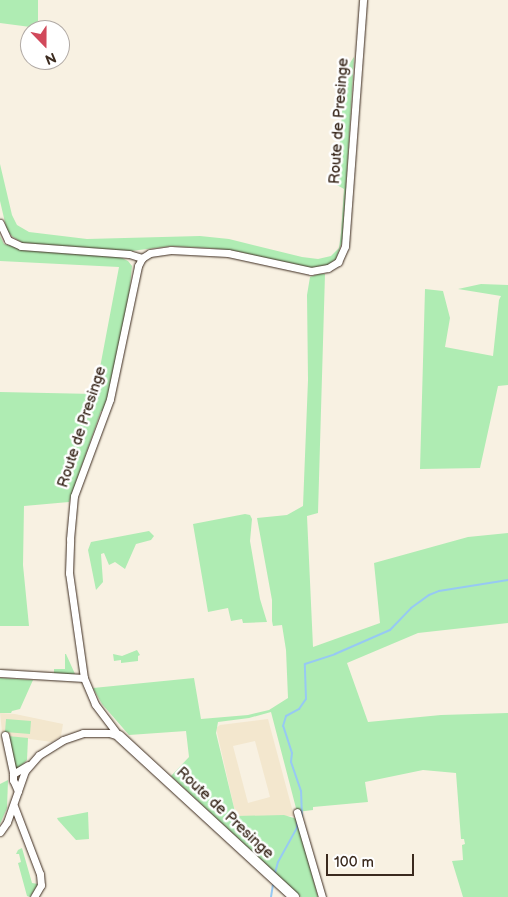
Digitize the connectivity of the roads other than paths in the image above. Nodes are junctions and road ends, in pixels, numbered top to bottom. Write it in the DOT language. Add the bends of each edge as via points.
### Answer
graph roads {
  1 [pos="363,0"];
  2 [pos="0,223"];
  3 [pos="142,258"];
  4 [pos="0,673"];
  5 [pos="84,678"];
  6 [pos="6,735"];
  7 [pos="114,735"];
  8 [pos="28,765"];
  9 [pos="13,774"];
  10 [pos="18,791"];
  11 [pos="14,806"];
  12 [pos="298,817"];
  13 [pos="0,832"];
  14 [pos="34,897"];
  15 [pos="294,897"];
  16 [pos="322,897"];
  1 -- 3 [label="street, Route de Presinge" via="345,246 338,262 328,268 311,271 200,250 161,250"];
  2 -- 3 [label="street" via="8,240 21,246 129,254"];
  3 -- 5 [label="street, Route de Presinge" via="110,398 74,496 69,574"];
  4 -- 5 [label="street"];
  5 -- 7 [label="street, Route de Presinge"];
  6 -- 9 [label="street"];
  7 -- 8 [label="street" via="90,732 76,735 48,749"];
  7 -- 15 [label="street, Route de Presinge"];
  8 -- 9 [label="street"];
  8 -- 10 [label="street"];
  9 -- 10 [label="street"];
  10 -- 11 [label="street"];
  11 -- 13 [label="street"];
  11 -- 14 [label="street" via="40,874 41,885"];
  12 -- 16 [label="street"];
}
